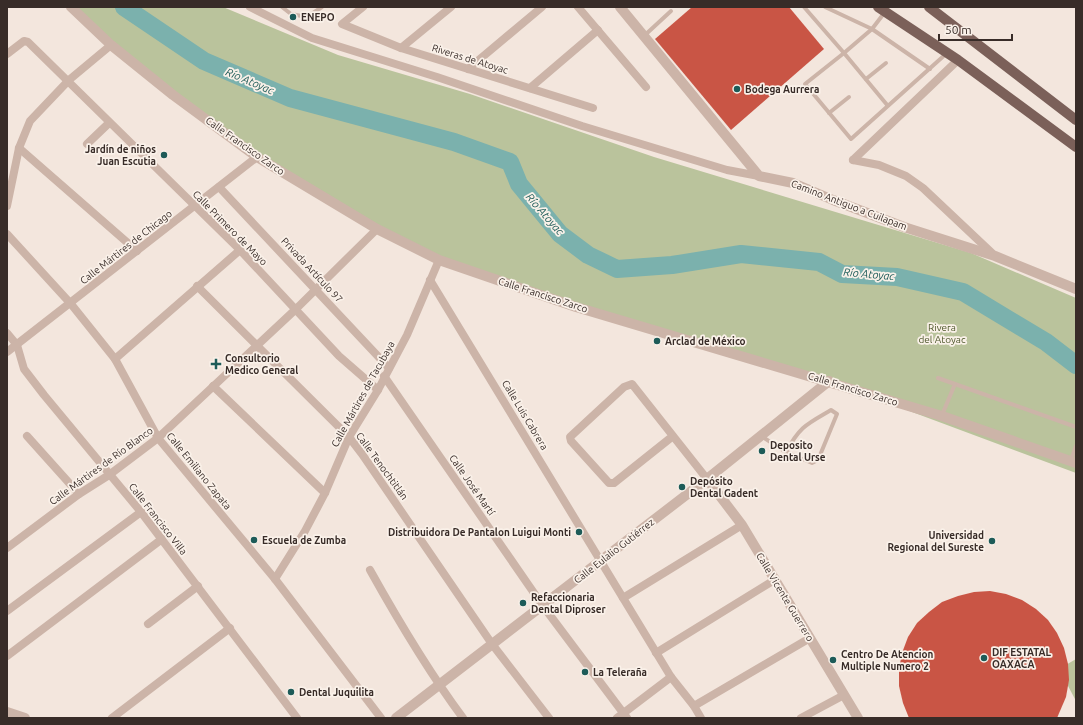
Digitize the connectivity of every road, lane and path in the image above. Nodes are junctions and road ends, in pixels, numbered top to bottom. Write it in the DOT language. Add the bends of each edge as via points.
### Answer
graph roads {
  1 [pos="71,7"];
  2 [pos="250,7"];
  3 [pos="282,7"];
  4 [pos="322,7"];
  5 [pos="363,7"];
  6 [pos="451,7"];
  7 [pos="542,7"];
  8 [pos="578,7"];
  9 [pos="804,7"];
  10 [pos="825,7"];
  11 [pos="929,7"];
  12 [pos="622,8"];
  13 [pos="884,8"];
  14 [pos="671,11"];
  15 [pos="872,29"];
  16 [pos="598,30"];
  17 [pos="645,35"];
  18 [pos="111,45"];
  19 [pos="401,48"];
  20 [pos="844,53"];
  21 [pos="947,53"];
  22 [pos="7,54"];
  23 [pos="958,60"];
  24 [pos="886,64"];
  25 [pos="468,69"];
  26 [pos="930,69"];
  27 [pos="866,79"];
  28 [pos="69,80"];
  29 [pos="646,87"];
  30 [pos="530,88"];
  31 [pos="849,97"];
  32 [pos="888,106"];
  33 [pos="593,108"];
  34 [pos="830,113"];
  35 [pos="1076,120"];
  36 [pos="109,123"];
  37 [pos="87,144"];
  38 [pos="1076,147"];
  39 [pos="19,148"];
  40 [pos="257,156"];
  41 [pos="758,176"];
  42 [pos="219,187"];
  43 [pos="8,191"];
  44 [pos="7,206"];
  45 [pos="195,206"];
  46 [pos="377,229"];
  47 [pos="7,234"];
  48 [pos="240,250"];
  49 [pos="137,252"];
  50 [pos="995,256"];
  51 [pos="439,260"];
  52 [pos="430,280"];
  53 [pos="197,286"];
  54 [pos="1076,288"];
  55 [pos="316,289"];
  56 [pos="71,304"];
  57 [pos="296,309"];
  58 [pos="7,333"];
  59 [pos="17,345"];
  60 [pos="256,346"];
  61 [pos="7,352"];
  62 [pos="115,359"];
  63 [pos="389,368"];
  64 [pos="384,376"];
  65 [pos="938,378"];
  66 [pos="828,381"];
  67 [pos="955,384"];
  68 [pos="213,386"];
  69 [pos="378,390"];
  70 [pos="942,416"];
  71 [pos="1076,427"];
  72 [pos="27,436"];
  73 [pos="673,436"];
  74 [pos="760,436"];
  75 [pos="349,437"];
  76 [pos="158,438"];
  77 [pos="1076,446"];
  78 [pos="786,452"];
  79 [pos="1073,462"];
  80 [pos="109,475"];
  81 [pos="707,479"];
  82 [pos="325,493"];
  83 [pos="79,494"];
  84 [pos="142,512"];
  85 [pos="742,525"];
  86 [pos="162,540"];
  87 [pos="7,548"];
  88 [pos="602,561"];
  89 [pos="370,570"];
  90 [pos="275,579"];
  91 [pos="776,579"];
  92 [pos="198,586"];
  93 [pos="623,598"];
  94 [pos="543,606"];
  95 [pos="7,611"];
  96 [pos="148,624"];
  97 [pos="230,628"];
  98 [pos="810,638"];
  99 [pos="492,644"];
  100 [pos="656,653"];
  101 [pos="7,656"];
  102 [pos="671,677"];
  103 [pos="439,686"];
  104 [pos="844,696"];
  105 [pos="694,706"];
  106 [pos="8,713"];
  107 [pos="623,716"];
  108 [pos="25,718"];
  109 [pos="112,718"];
  110 [pos="297,718"];
  111 [pos="381,718"];
  112 [pos="396,718"];
  113 [pos="463,718"];
  114 [pos="549,718"];
  115 [pos="701,718"];
  116 [pos="801,718"];
  117 [pos="858,718"];
  1 -- 18 [label="street, Calle Francisco Zarco"];
  2 -- 41 [label="street" via="312,38 582,126 727,170"];
  3 -- 4 [label="lane" via="291,14 307,17"];
  5 -- 19 [label="street, Riveras de Atoyac" via="342,24"];
  6 -- 19 [label="street"];
  7 -- 25 [label="street"];
  8 -- 16 [label="street"];
  9 -- 20 [label="lane"];
  10 -- 15 [label="lane"];
  11 -- 35 [label="main road"];
  12 -- 17 [label="street"];
  13 -- 15 [label="lane"];
  13 -- 21 [label="main road"];
  14 -- 17 [label="lane"];
  15 -- 20 [label="lane"];
  15 -- 26 [label="lane"];
  16 -- 29 [label="street"];
  16 -- 30 [label="street"];
  17 -- 41 [label="street"];
  18 -- 28 [label="street"];
  18 -- 40 [label="street, Calle Francisco Zarco" via="173,95"];
  19 -- 25 [label="street, Riveras de Atoyac"];
  20 -- 27 [label="lane"];
  20 -- 34 [label="lane" via="805,84"];
  21 -- 23 [label="main road"];
  21 -- 26 [label="lane"];
  22 -- 28 [label="street, Calle Primero de Mayo" via="24,41 28,42"];
  23 -- 38 [label="main road"];
  23 -- 50 [label="street" via="853,160 879,165 906,176 923,188"];
  24 -- 27 [label="lane"];
  25 -- 30 [label="street, Riveras de Atoyac"];
  26 -- 32 [label="lane"];
  27 -- 32 [label="lane"];
  28 -- 36 [label="street, Calle Primero de Mayo"];
  28 -- 39 [label="street" via="30,120"];
  30 -- 33 [label="street, Riveras de Atoyac"];
  31 -- 34 [label="lane"];
  32 -- 34 [label="lane" via="851,139"];
  36 -- 37 [label="street"];
  36 -- 45 [label="street, Calle Primero de Mayo"];
  39 -- 43 [label="street"];
  39 -- 49 [label="street"];
  40 -- 42 [label="street, Calle Mártires de Chicago"];
  40 -- 46 [label="street, Calle Francisco Zarco"];
  41 -- 50 [label="street, Camino Antiguo a Cuilapam" via="793,183 904,227"];
  42 -- 45 [label="street, Calle Mártires de Chicago"];
  42 -- 55 [label="street, Privada Artículo 97"];
  43 -- 44 [label="street"];
  45 -- 48 [label="street, Calle Primero de Mayo"];
  45 -- 49 [label="street, Calle Mártires de Chicago"];
  46 -- 51 [label="street, Calle Francisco Zarco"];
  46 -- 55 [label="street, Calle Mártires de Río Blanco"];
  47 -- 56 [label="street, Calle Emiliano Zapata"];
  48 -- 53 [label="street"];
  48 -- 57 [label="street, Calle Primero de Mayo"];
  49 -- 56 [label="street, Calle Mártires de Chicago"];
  50 -- 54 [label="street, Camino Antiguo a Cuilapam"];
  51 -- 52 [label="street, Calle Mártires de Tacubaya"];
  51 -- 66 [label="street, Calle Francisco Zarco" via="576,307"];
  52 -- 63 [label="street, Calle Mártires de Tacubaya" via="407,335"];
  52 -- 88 [label="street, Calle Luis Cabrera"];
  53 -- 60 [label="street, Calle Tenochtitlán"];
  53 -- 62 [label="street"];
  55 -- 57 [label="street, Calle Mártires de Río Blanco"];
  55 -- 63 [label="street, Privada Artículo 97"];
  56 -- 59 [label="street, Calle Mártires de Chicago"];
  56 -- 62 [label="street, Calle Emiliano Zapata"];
  57 -- 60 [label="street, Calle Mártires de Río Blanco"];
  57 -- 69 [label="street, Calle Primero de Mayo" via="340,356"];
  58 -- 59 [label="street, Calle Francisco Villa"];
  59 -- 61 [label="street, Calle Mártires de Chicago"];
  59 -- 80 [label="street, Calle Francisco Villa" via="24,369"];
  60 -- 68 [label="street, Calle Mártires de Río Blanco"];
  60 -- 75 [label="street, Calle Tenochtitlán"];
  62 -- 76 [label="street, Calle Emiliano Zapata"];
  63 -- 64 [label="street, Calle Mártires de Tacubaya"];
  64 -- 69 [label="street, Calle Mártires de Tacubaya"];
  64 -- 94 [label="street, Calle José Martí"];
  65 -- 67 [label="lane"];
  66 -- 70 [label="street, Calle Francisco Zarco"];
  66 -- 74 [label="street, Calle Eulalio Gutiérrez"];
  67 -- 70 [label="lane"];
  67 -- 71 [label="lane"];
  68 -- 76 [label="street, Calle Mártires de Río Blanco"];
  68 -- 82 [label="street"];
  69 -- 75 [label="street, Calle Mártires de Tacubaya"];
  70 -- 79 [label="street, Calle Francisco Zarco"];
  72 -- 83 [label="street"];
  73 -- 73 [label="street" via="614,483 609,483 570,437 624,386 632,384"];
  73 -- 81 [label="street"];
  74 -- 78 [label="lane"];
  74 -- 81 [label="street, Calle Eulalio Gutiérrez"];
  75 -- 82 [label="street, Calle Mártires de Tacubaya"];
  75 -- 99 [label="street, Calle Tenochtitlán"];
  76 -- 80 [label="street, Calle Mártires de Río Blanco"];
  76 -- 90 [label="street, Calle Emiliano Zapata"];
  77 -- 79 [label="lane"];
  78 -- 78 [label="lane" via="812,463 818,460 837,414 831,410 804,426 795,435"];
  80 -- 83 [label="street, Calle Mártires de Río Blanco"];
  80 -- 84 [label="street, Calle Francisco Villa"];
  81 -- 85 [label="street, Calle Vicente Guerrero"];
  81 -- 88 [label="street, Calle Eulalio Gutiérrez"];
  82 -- 90 [label="street, Calle Mártires de Tacubaya"];
  83 -- 87 [label="street, Calle Mártires de Río Blanco"];
  84 -- 86 [label="street, Calle Francisco Villa"];
  84 -- 95 [label="street"];
  85 -- 91 [label="street, Calle Vicente Guerrero"];
  85 -- 93 [label="street"];
  86 -- 92 [label="street, Calle Francisco Villa"];
  86 -- 101 [label="street"];
  88 -- 93 [label="street, Calle Luis Cabrera"];
  88 -- 94 [label="street, Calle Eulalio Gutiérrez"];
  89 -- 103 [label="street" via="405,633"];
  90 -- 111 [label="street, Calle Emiliano Zapata"];
  91 -- 98 [label="street, Calle Vicente Guerrero"];
  91 -- 100 [label="street"];
  92 -- 96 [label="street"];
  92 -- 97 [label="street, Calle Francisco Villa"];
  93 -- 100 [label="street, Calle Luis Cabrera"];
  94 -- 99 [label="street, Calle Eulalio Gutiérrez"];
  94 -- 107 [label="street, Calle José Martí"];
  97 -- 109 [label="street"];
  97 -- 110 [label="street, Calle Francisco Villa"];
  98 -- 104 [label="street, Calle Vicente Guerrero"];
  98 -- 105 [label="street"];
  99 -- 103 [label="street, Calle Eulalio Gutiérrez"];
  99 -- 114 [label="street, Calle Tenochtitlán"];
  100 -- 102 [label="street, Calle Luis Cabrera"];
  102 -- 105 [label="street, Calle Luis Cabrera"];
  102 -- 107 [label="street"];
  103 -- 112 [label="street, Calle Eulalio Gutiérrez"];
  103 -- 113 [label="street"];
  104 -- 116 [label="street"];
  104 -- 117 [label="street, Calle Vicente Guerrero"];
  105 -- 115 [label="street, Calle Luis Cabrera"];
  106 -- 108 [label="street"];
}
